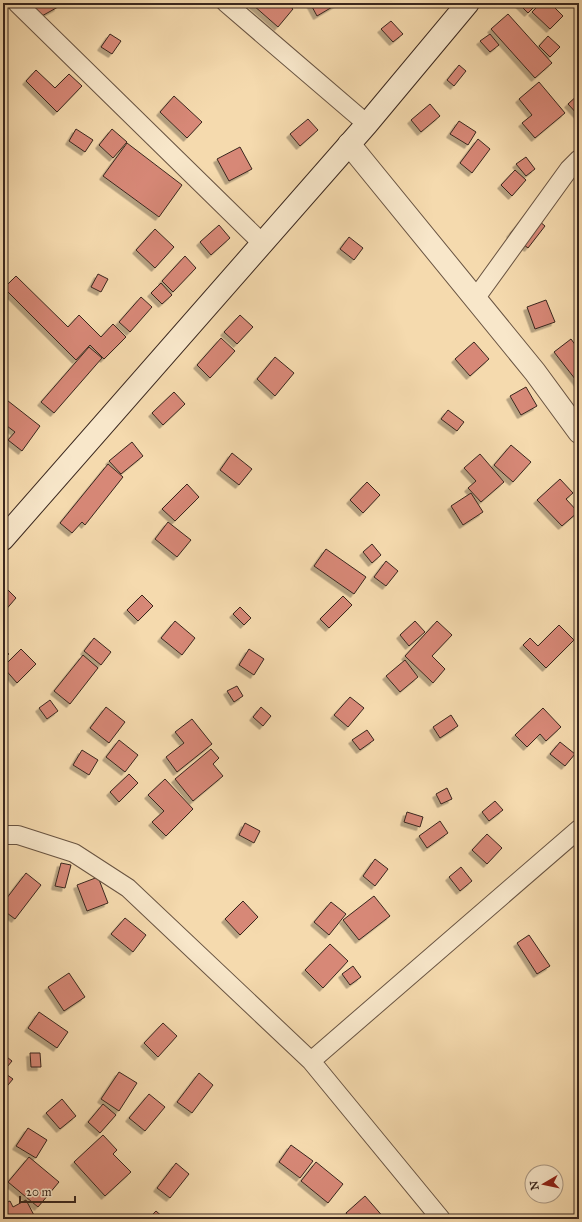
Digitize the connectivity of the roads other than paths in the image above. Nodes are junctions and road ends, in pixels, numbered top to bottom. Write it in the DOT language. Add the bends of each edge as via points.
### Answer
graph roads {
  1 [pos="16,3"];
  2 [pos="226,3"];
  3 [pos="468,3"];
  4 [pos="366,124"];
  5 [pos="349,144"];
  6 [pos="579,159"];
  7 [pos="262,243"];
  8 [pos="475,299"];
  9 [pos="579,432"];
  10 [pos="3,539"];
  11 [pos="579,829"];
  12 [pos="3,835"];
  13 [pos="311,1061"];
  14 [pos="441,1219"];
  1 -- 7 [label="street"];
  2 -- 4 [label="street"];
  3 -- 4 [label="main road"];
  4 -- 5 [label="main road"];
  5 -- 7 [label="main road"];
  5 -- 8 [label="main road"];
  6 -- 8 [label="street" via="569,169"];
  7 -- 10 [label="main road"];
  8 -- 9 [label="main road" via="535,372"];
  11 -- 13 [label="street"];
  12 -- 13 [label="street" via="18,835 74,853 128,888"];
  13 -- 14 [label="street"];
}
